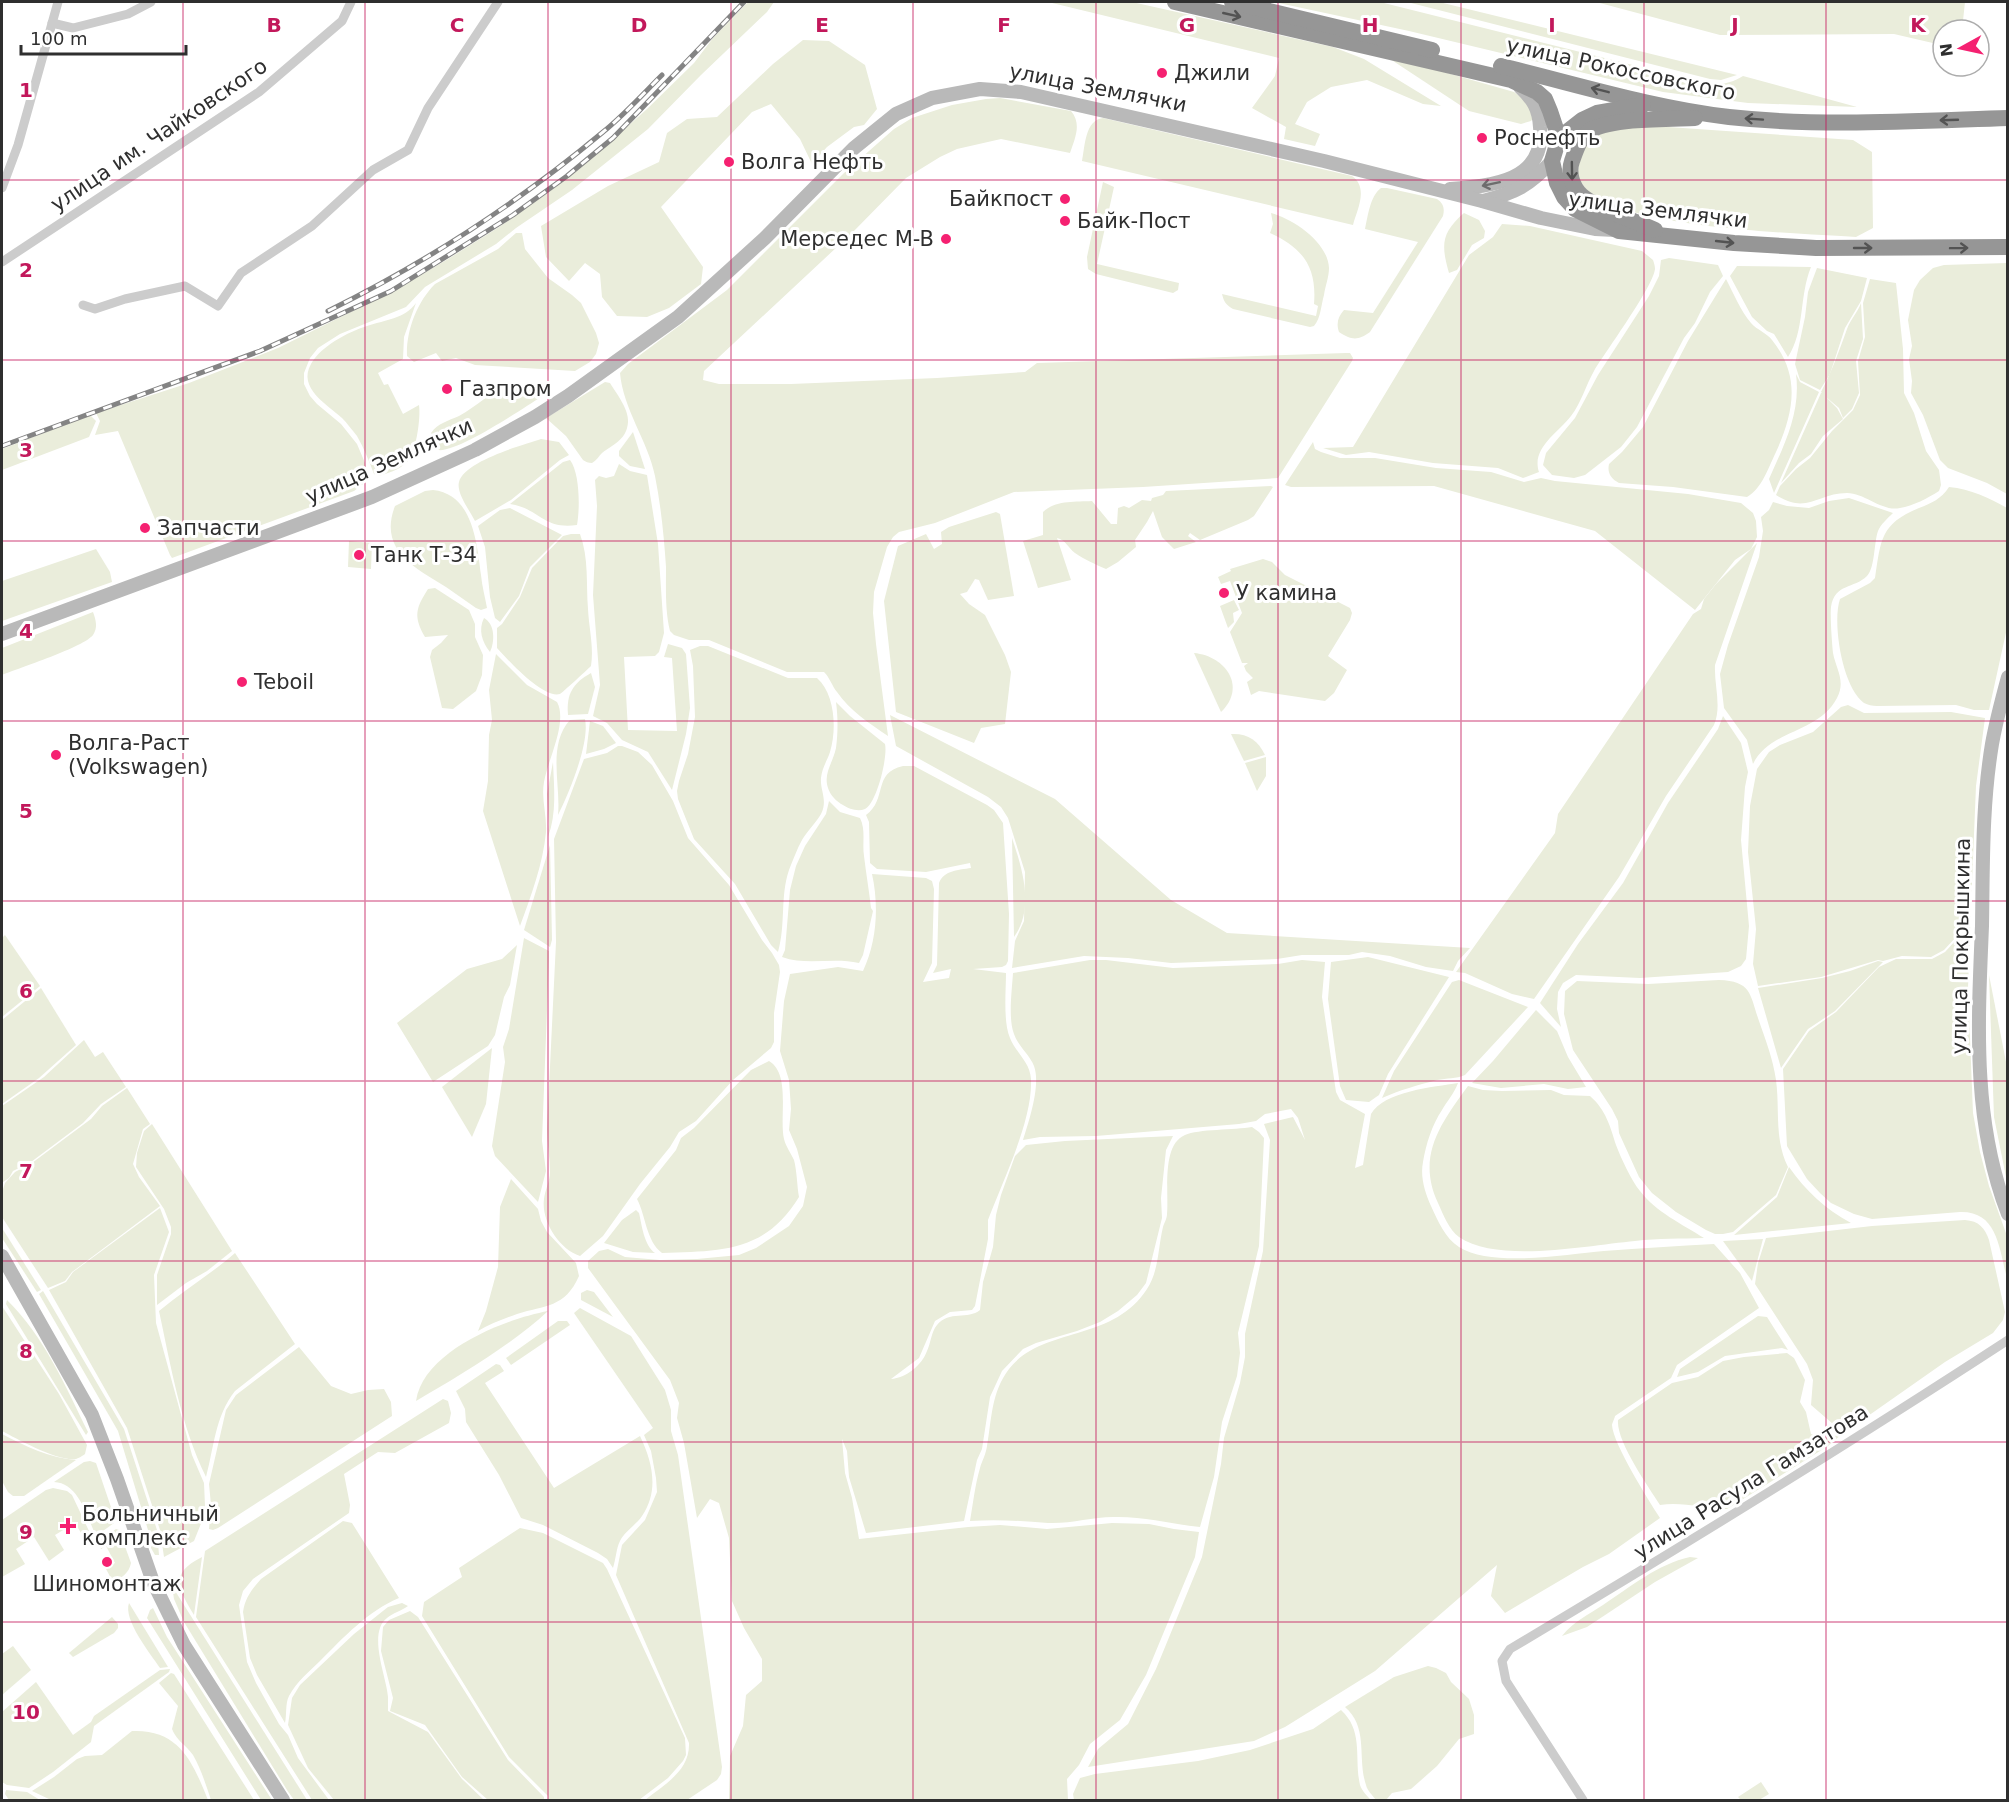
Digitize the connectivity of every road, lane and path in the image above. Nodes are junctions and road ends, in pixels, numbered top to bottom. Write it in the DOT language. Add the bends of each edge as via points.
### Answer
graph roads {
  1 [pos="58,2"];
  2 [pos="151,2"];
  3 [pos="351,2"];
  4 [pos="498,2"];
  5 [pos="1175,2"];
  6 [pos="1232,2"];
  7 [pos="52,23"];
  8 [pos="1511,80"];
  9 [pos="1657,104"];
  10 [pos="1726,116"];
  11 [pos="2007,118"];
  12 [pos="1559,138"];
  13 [pos="1552,161"];
  14 [pos="2,188"];
  15 [pos="1436,190"];
  16 [pos="1482,201"];
  17 [pos="1619,231"];
  18 [pos="1667,235"];
  19 [pos="2007,247"];
  20 [pos="2,262"];
  21 [pos="83,305"];
  22 [pos="2,634"];
  23 [pos="2007,677"];
  24 [pos="2007,1214"];
  25 [pos="2,1256"];
  26 [pos="2007,1340"];
  27 [pos="283,1800"];
  28 [pos="1583,1800"];
  1 -- 7 [label="street"];
  2 -- 7 [label="street" via="128,14 73,28"];
  3 -- 20 [label="street, улица им. Чайковского" via="342,21 259,92"];
  4 -- 21 [label="street" via="428,108 408,150 373,170 312,226 241,273 218,306 185,286 95,309"];
  5 -- 8 [label="highway, улица Рокоссовского, one-way"];
  9 -- 6 [label="highway, улица Рокоссовского, one-way"];
  7 -- 14 [label="street"];
  8 -- 12 [label="highway, улица Рокоссовского" via="1545,99"];
  8 -- 15 [label="main road, one-way" via="1534,101 1539,114 1540,146 1535,159 1514,178 1499,183"];
  9 -- 10 [label="highway, улица Рокоссовского"];
  9 -- 12 [label="highway" via="1597,113"];
  11 -- 10 [label="highway, улица Рокоссовского, one-way" via="1901,122 1779,121"];
  10 -- 18 [label="highway, one-way" via="1611,124 1590,131 1578,143 1571,179 1580,194 1597,206"];
  12 -- 13 [label="highway"];
  13 -- 16 [label="main road" via="1522,188"];
  13 -- 17 [label="highway" via="1557,183 1575,209"];
  15 -- 16 [label="main road, улица Землячки"];
  15 -- 22 [label="main road, улица Землячки" via="1324,160 1022,92 980,89 932,98 896,114 854,148 765,238 678,317 535,417 372,497"];
  16 -- 17 [label="main road, улица Землячки" via="1541,218"];
  17 -- 18 [label="highway, улица Землячки"];
  18 -- 19 [label="highway, улица Землячки, one-way" via="1816,248"];
  23 -- 24 [label="main road, улица Покрышкина" via="1992,742 1987,786 1978,1012 1985,1138"];
  25 -- 27 [label="main road" via="92,1415 153,1582 184,1645"];
  26 -- 28 [label="street, улица Расула Гамзатова" via="1854,1441 1510,1649 1502,1661 1506,1682"];
}
